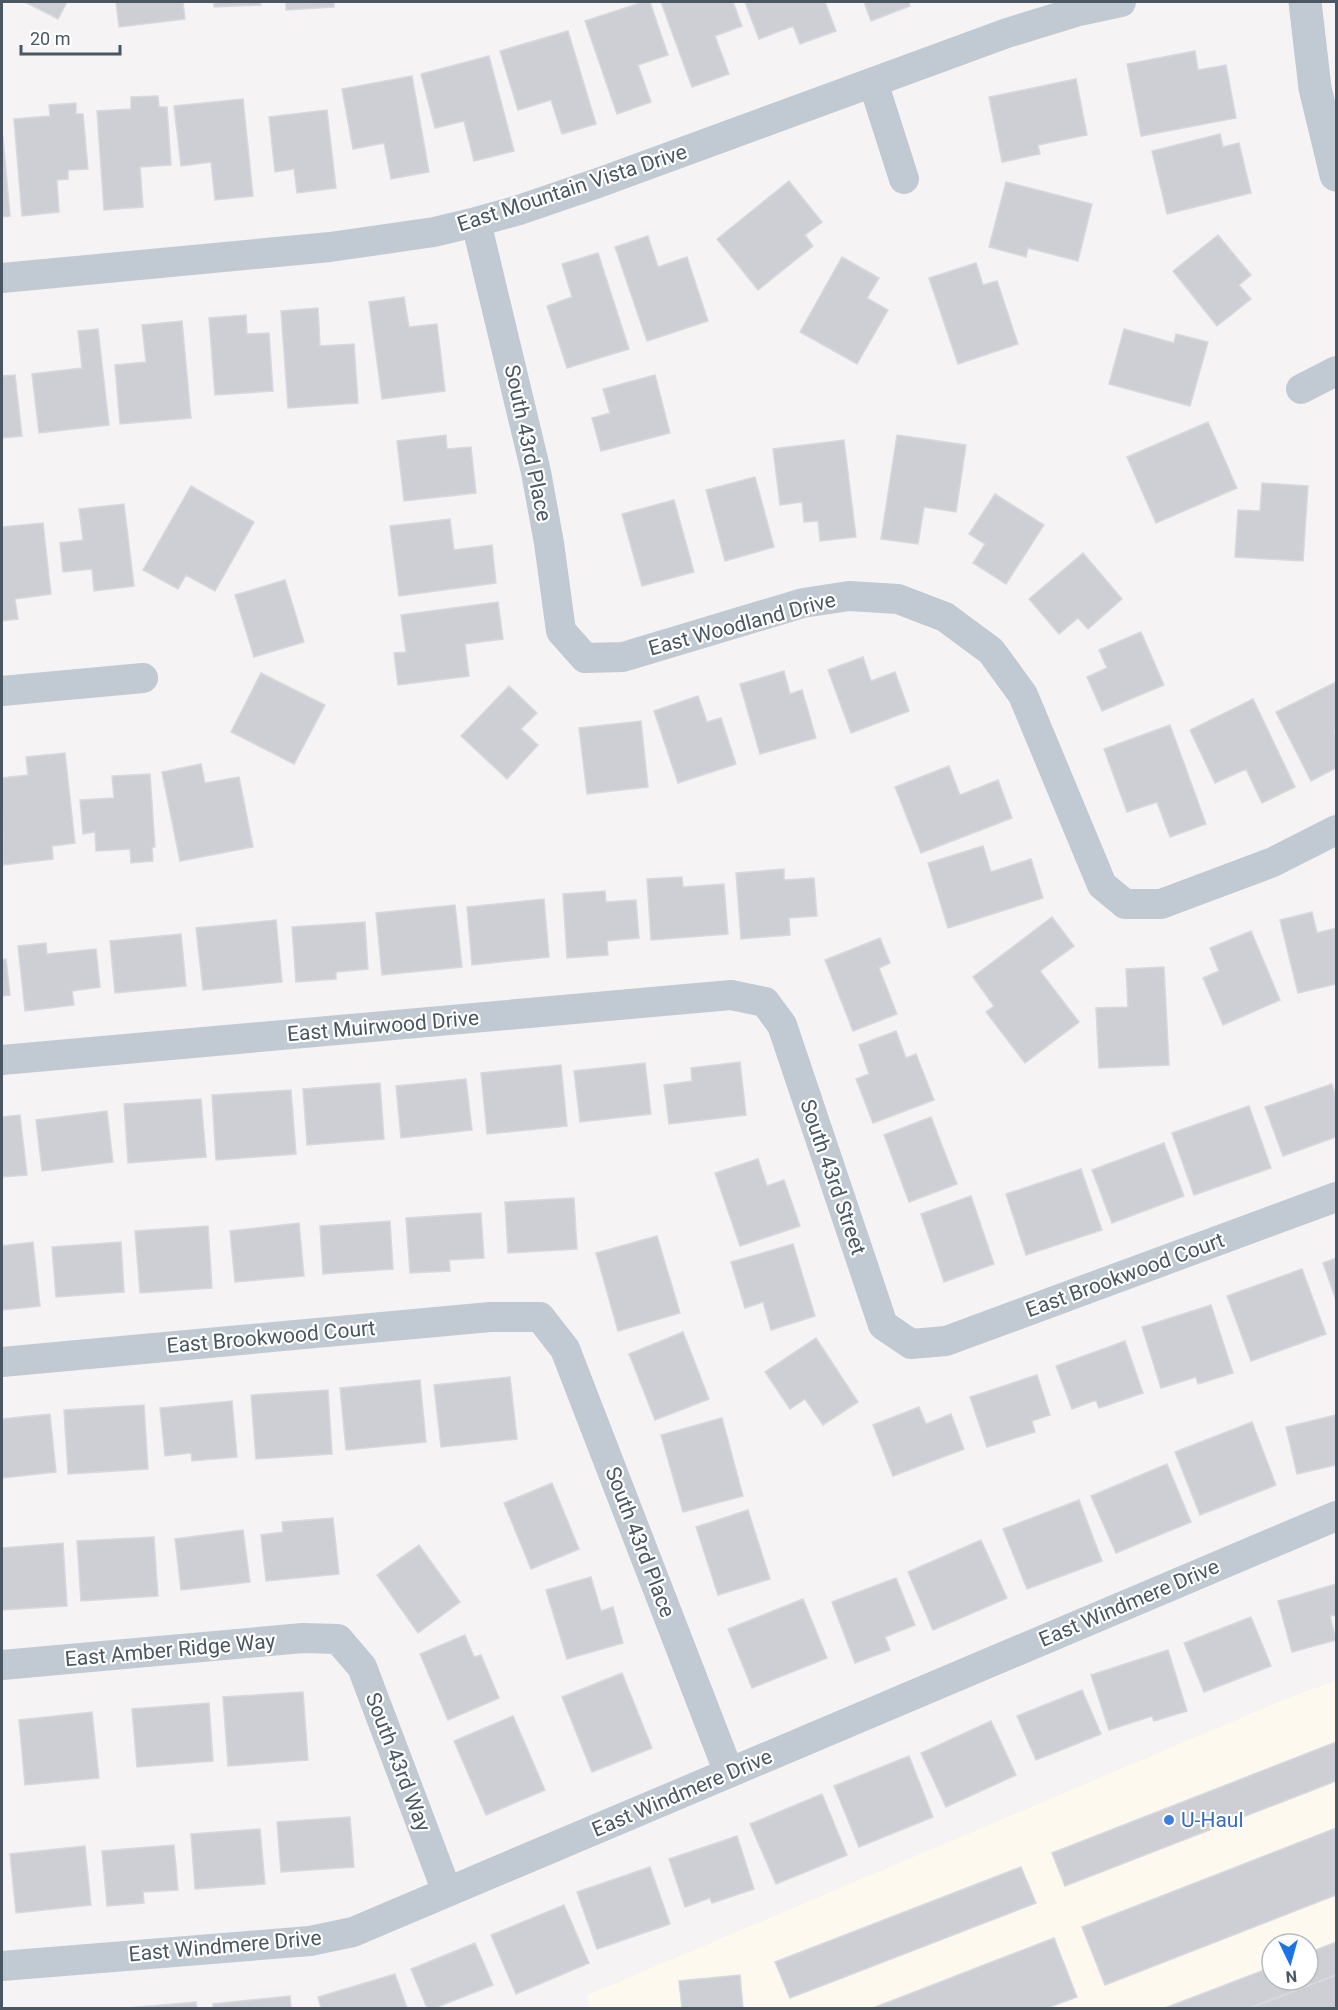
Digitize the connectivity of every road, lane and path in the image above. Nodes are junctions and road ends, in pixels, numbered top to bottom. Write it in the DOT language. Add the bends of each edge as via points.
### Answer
graph roads {
  1 [pos="1121,2"];
  2 [pos="1305,2"];
  3 [pos="873,82"];
  4 [pos="1336,175"];
  5 [pos="904,179"];
  6 [pos="476,222"];
  7 [pos="2,278"];
  8 [pos="1336,371"];
  9 [pos="1301,389"];
  10 [pos="585,658"];
  11 [pos="142,678"];
  12 [pos="2,691"];
  13 [pos="1336,830"];
  14 [pos="765,1002"];
  15 [pos="2,1060"];
  16 [pos="1336,1197"];
  17 [pos="540,1317"];
  18 [pos="911,1344"];
  19 [pos="2,1362"];
  20 [pos="1336,1516"];
  21 [pos="338,1639"];
  22 [pos="2,1665"];
  23 [pos="729,1773"];
  24 [pos="447,1892"];
  25 [pos="2,1966"];
  1 -- 3 [label="street, East Mountain Vista Drive" via="1007,33"];
  2 -- 4 [label="street" via="1315,88"];
  3 -- 5 [label="street"];
  3 -- 6 [label="street, East Mountain Vista Drive" via="598,183"];
  6 -- 7 [label="street, East Mountain Vista Drive" via="330,247"];
  6 -- 10 [label="street, South 43rd Place" via="536,472 561,631"];
  8 -- 9 [label="street"];
  10 -- 13 [label="street, East Woodland Drive" via="623,657 803,603 849,596 898,599 945,616 991,651 1023,695 1102,885 1125,904 1161,904 1273,862"];
  11 -- 12 [label="street"];
  14 -- 15 [label="street, East Muirwood Drive" via="731,995"];
  14 -- 18 [label="street, South 43rd Street" via="782,1025 883,1325"];
  16 -- 18 [label="street, East Brookwood Court" via="946,1341"];
  17 -- 19 [label="street, East Brookwood Court" via="490,1317"];
  17 -- 23 [label="street, South 43rd Place" via="565,1349"];
  20 -- 23 [label="street, East Windmere Drive"];
  21 -- 22 [label="street, East Amber Ridge Way" via="303,1638"];
  21 -- 24 [label="street, South 43rd Way" via="362,1667"];
  23 -- 24 [label="street, East Windmere Drive"];
  24 -- 25 [label="street, East Windmere Drive" via="353,1932 310,1941"];
}
